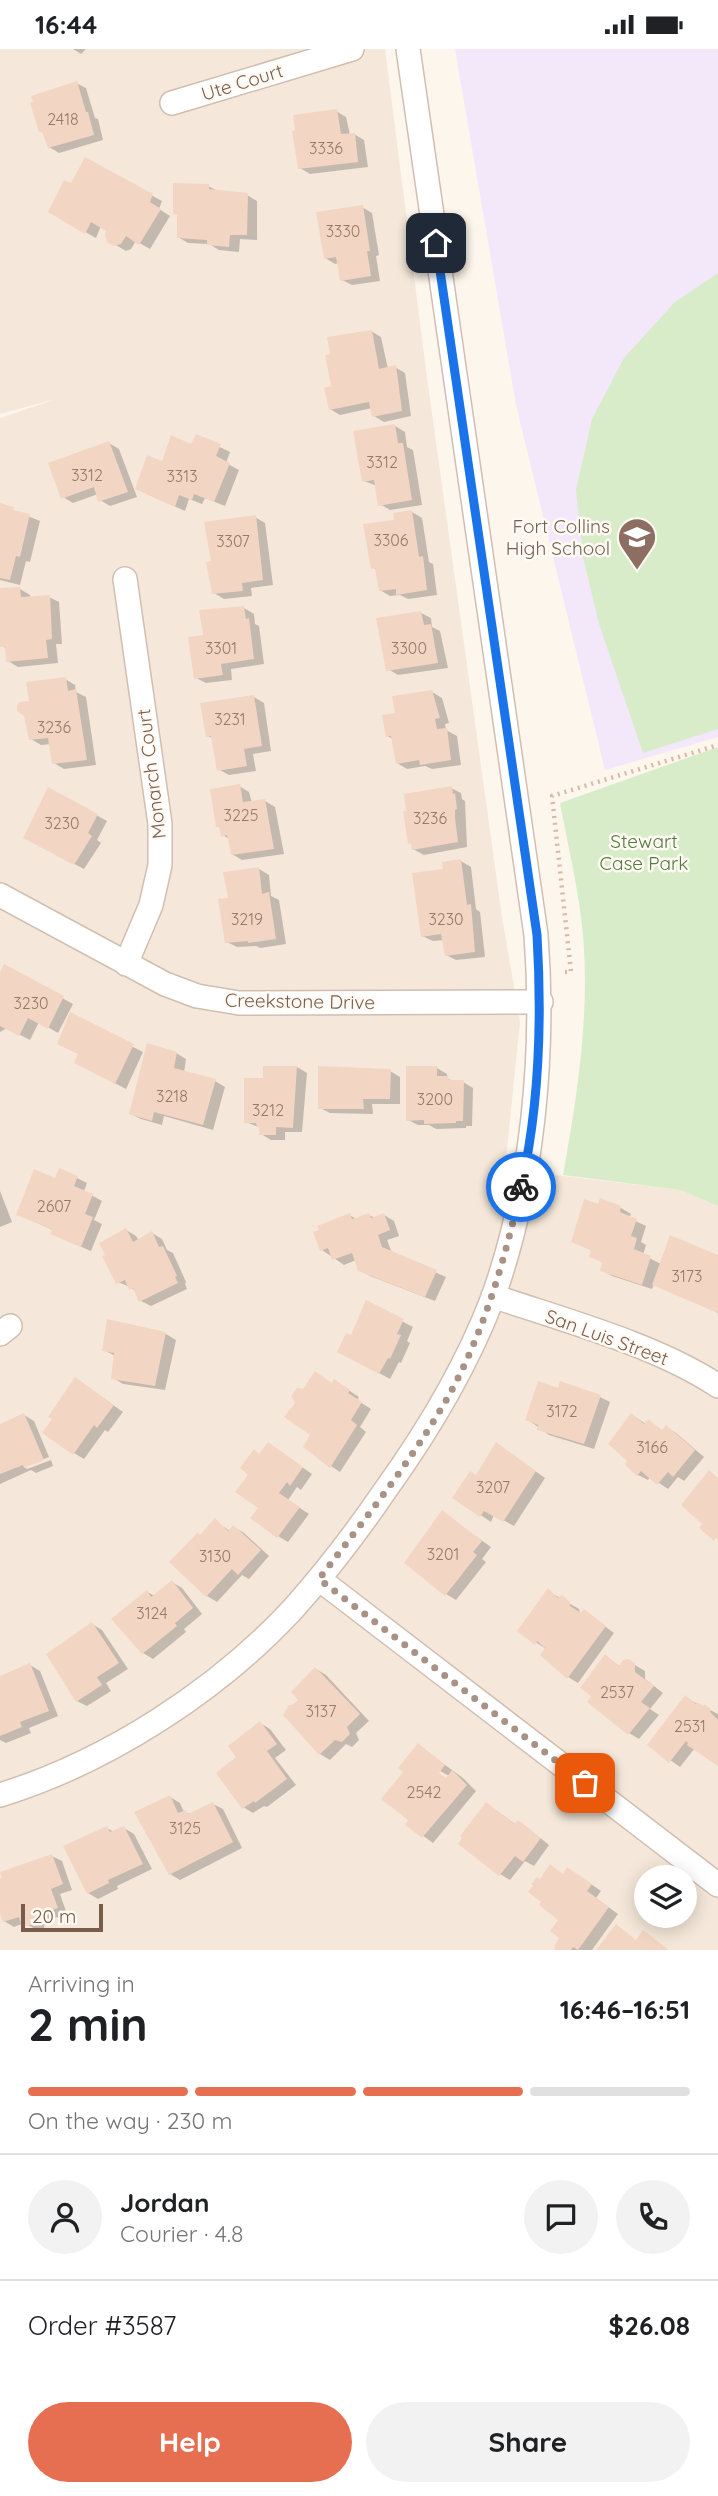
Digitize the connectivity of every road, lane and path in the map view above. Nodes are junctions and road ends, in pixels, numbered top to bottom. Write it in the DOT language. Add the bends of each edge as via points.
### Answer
graph roads {
  1 [pos="352,49"];
  2 [pos="408,49"];
  3 [pos="172,103"];
  4 [pos="125,579"];
  5 [pos="718,745"];
  6 [pos="0,895"];
  7 [pos="126,964"];
  8 [pos="565,972"];
  9 [pos="541,1002"];
  10 [pos="493,1296"];
  11 [pos="718,1386"];
  12 [pos="319,1579"];
  13 [pos="0,1795"];
  14 [pos="718,1885"];
  1 -- 3 [label="street, Ute Court"];
  2 -- 9 [label="street" via="537,935"];
  4 -- 7 [label="street, Monarch Court" via="160,824 160,865 152,905"];
  5 -- 8 [label="path" via="552,796 571,972"];
  6 -- 7 [label="street, Creekstone Drive"];
  7 -- 9 [label="street, Creekstone Drive" via="197,996 239,1003"];
  9 -- 10 [label="street" via="534,1111 524,1176"];
  10 -- 11 [label="street, San Luis Street" via="658,1355"];
  10 -- 12 [label="street" via="448,1396 413,1452"];
  12 -- 13 [label="street" via="239,1660 170,1713 93,1758"];
  12 -- 14 [label="street"];
}
